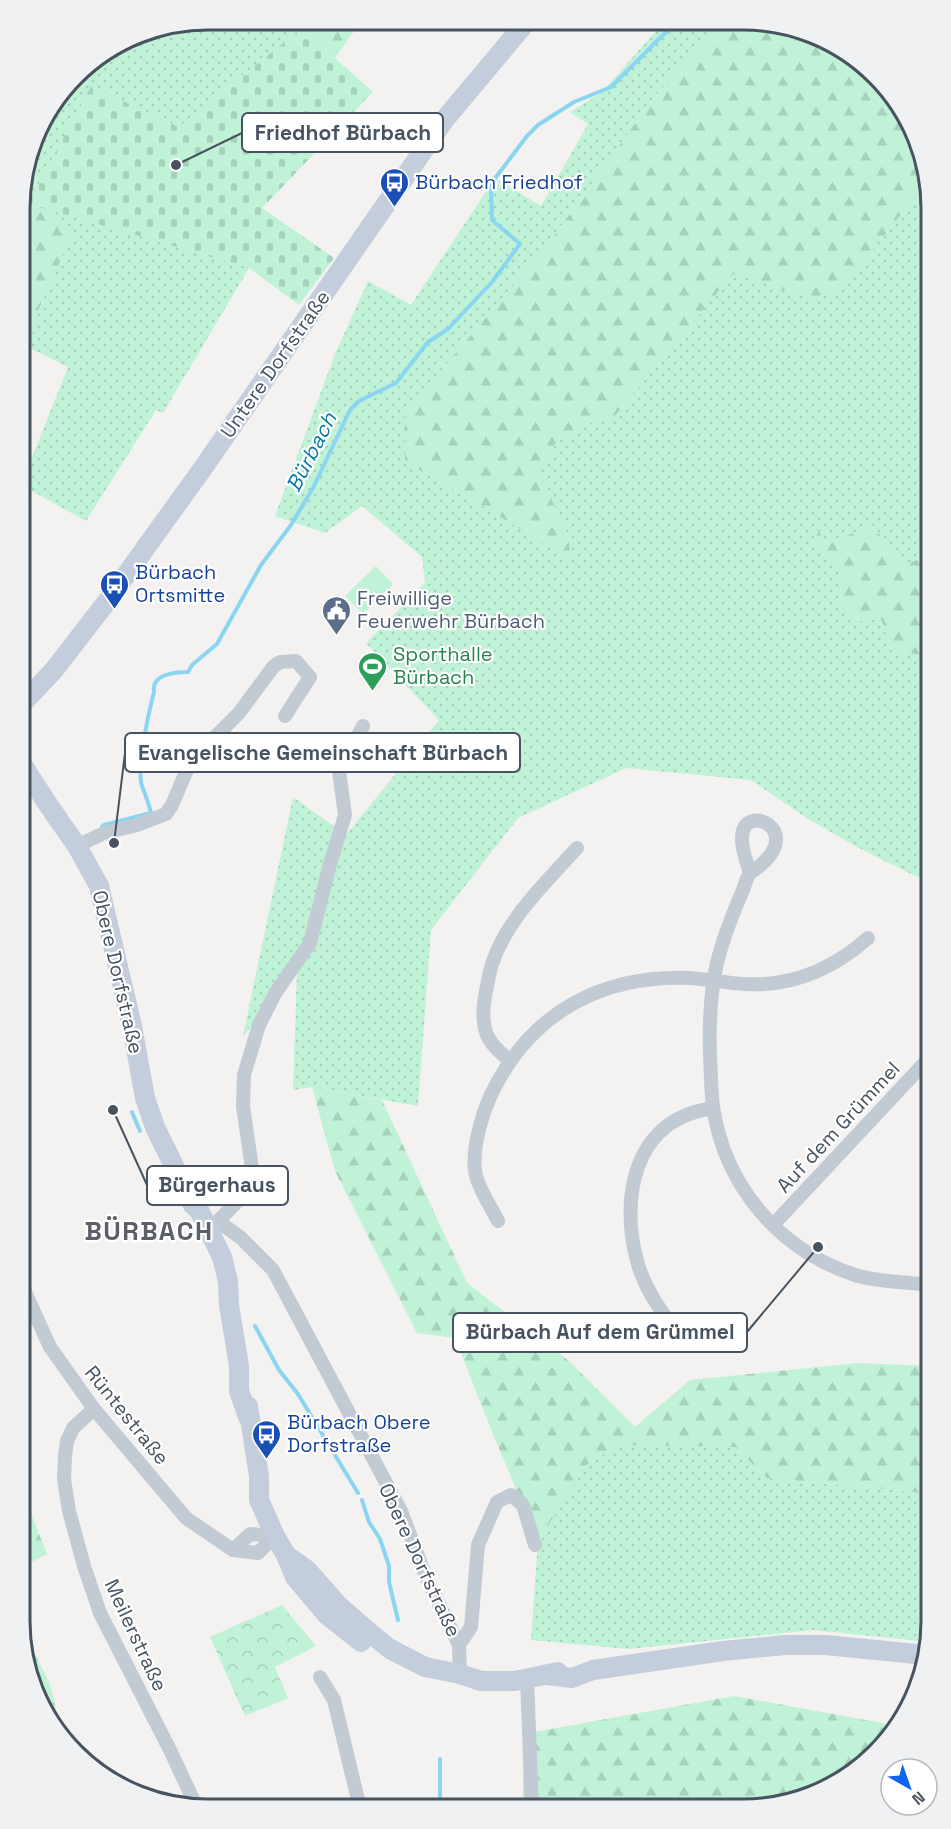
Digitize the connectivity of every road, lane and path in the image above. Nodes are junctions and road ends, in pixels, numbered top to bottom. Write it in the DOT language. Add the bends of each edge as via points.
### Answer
graph roads {
  1 [pos="519,30"];
  2 [pos="30,695"];
  3 [pos="285,716"];
  4 [pos="363,726"];
  5 [pos="30,777"];
  6 [pos="76,846"];
  7 [pos="577,848"];
  8 [pos="750,873"];
  9 [pos="868,938"];
  10 [pos="713,980"];
  11 [pos="510,1060"];
  12 [pos="921,1067"];
  13 [pos="713,1108"];
  14 [pos="498,1221"];
  15 [pos="773,1225"];
  16 [pos="214,1229"];
  17 [pos="921,1284"];
  18 [pos="30,1303"];
  19 [pos="689,1342"];
  20 [pos="94,1409"];
  21 [pos="272,1528"];
  22 [pos="535,1545"];
  23 [pos="459,1645"];
  24 [pos="917,1654"];
  25 [pos="460,1674"];
  26 [pos="320,1677"];
  27 [pos="527,1678"];
  28 [pos="192,1798"];
  29 [pos="358,1799"];
  30 [pos="532,1799"];
  1 -- 2 [label="street, Untere Dorfstraße" via="445,119 108,600"];
  3 -- 6 [label="street" via="310,678 296,661 273,666 239,713 198,754 166,814"];
  4 -- 16 [label="street" via="339,771 345,815 310,943 259,1025 244,1075 243,1106 253,1174 246,1194"];
  5 -- 6 [label="street, Obere Dorfstraße"];
  6 -- 16 [label="street, Obere Dorfstraße" via="99,886 146,1098 200,1200 199,1210"];
  7 -- 11 [label="street" via="512,925 492,963 483,1019 494,1047"];
  8 -- 10 [label="street"];
  9 -- 10 [label="street" via="824,969 789,981 744,984"];
  10 -- 11 [label="street" via="655,978 615,985 586,996 561,1010 526,1040"];
  10 -- 13 [label="street"];
  11 -- 14 [label="street" via="481,1123 476,1162 476,1176"];
  12 -- 15 [label="street, Auf dem Grümmel"];
  13 -- 15 [label="street" via="740,1186"];
  13 -- 19 [label="street" via="694,1111 659,1132 634,1179 630,1204 633,1244 651,1296"];
  15 -- 17 [label="street" via="799,1248 856,1275"];
  16 -- 21 [label="street, Obere Dorfstraße" via="228,1281 239,1365 238,1391 248,1417 259,1476 259,1500"];
  16 -- 23 [label="street, Obere Dorfstraße" via="241,1238 273,1270 400,1511"];
  18 -- 20 [label="street, Rüntestraße" via="50,1347"];
  20 -- 21 [label="street, Rüntestraße" via="186,1518 233,1550 258,1553"];
  20 -- 28 [label="street, Meilerstraße" via="73,1428 67,1441 64,1479 69,1511 100,1613"];
  21 -- 25 [label="street, Obere Dorfstraße" via="295,1577 327,1615 366,1646 390,1649 425,1667"];
  22 -- 23 [label="street" via="523,1505 510,1496 497,1502 478,1545 471,1627"];
  23 -- 25 [label="street, Obere Dorfstraße"];
  24 -- 27 [label="street, Obere Dorfstraße" via="784,1645 593,1670 570,1668"];
  25 -- 27 [label="street, Obere Dorfstraße" via="499,1671"];
  26 -- 29 [label="street" via="334,1700"];
  27 -- 30 [label="street"];
}
